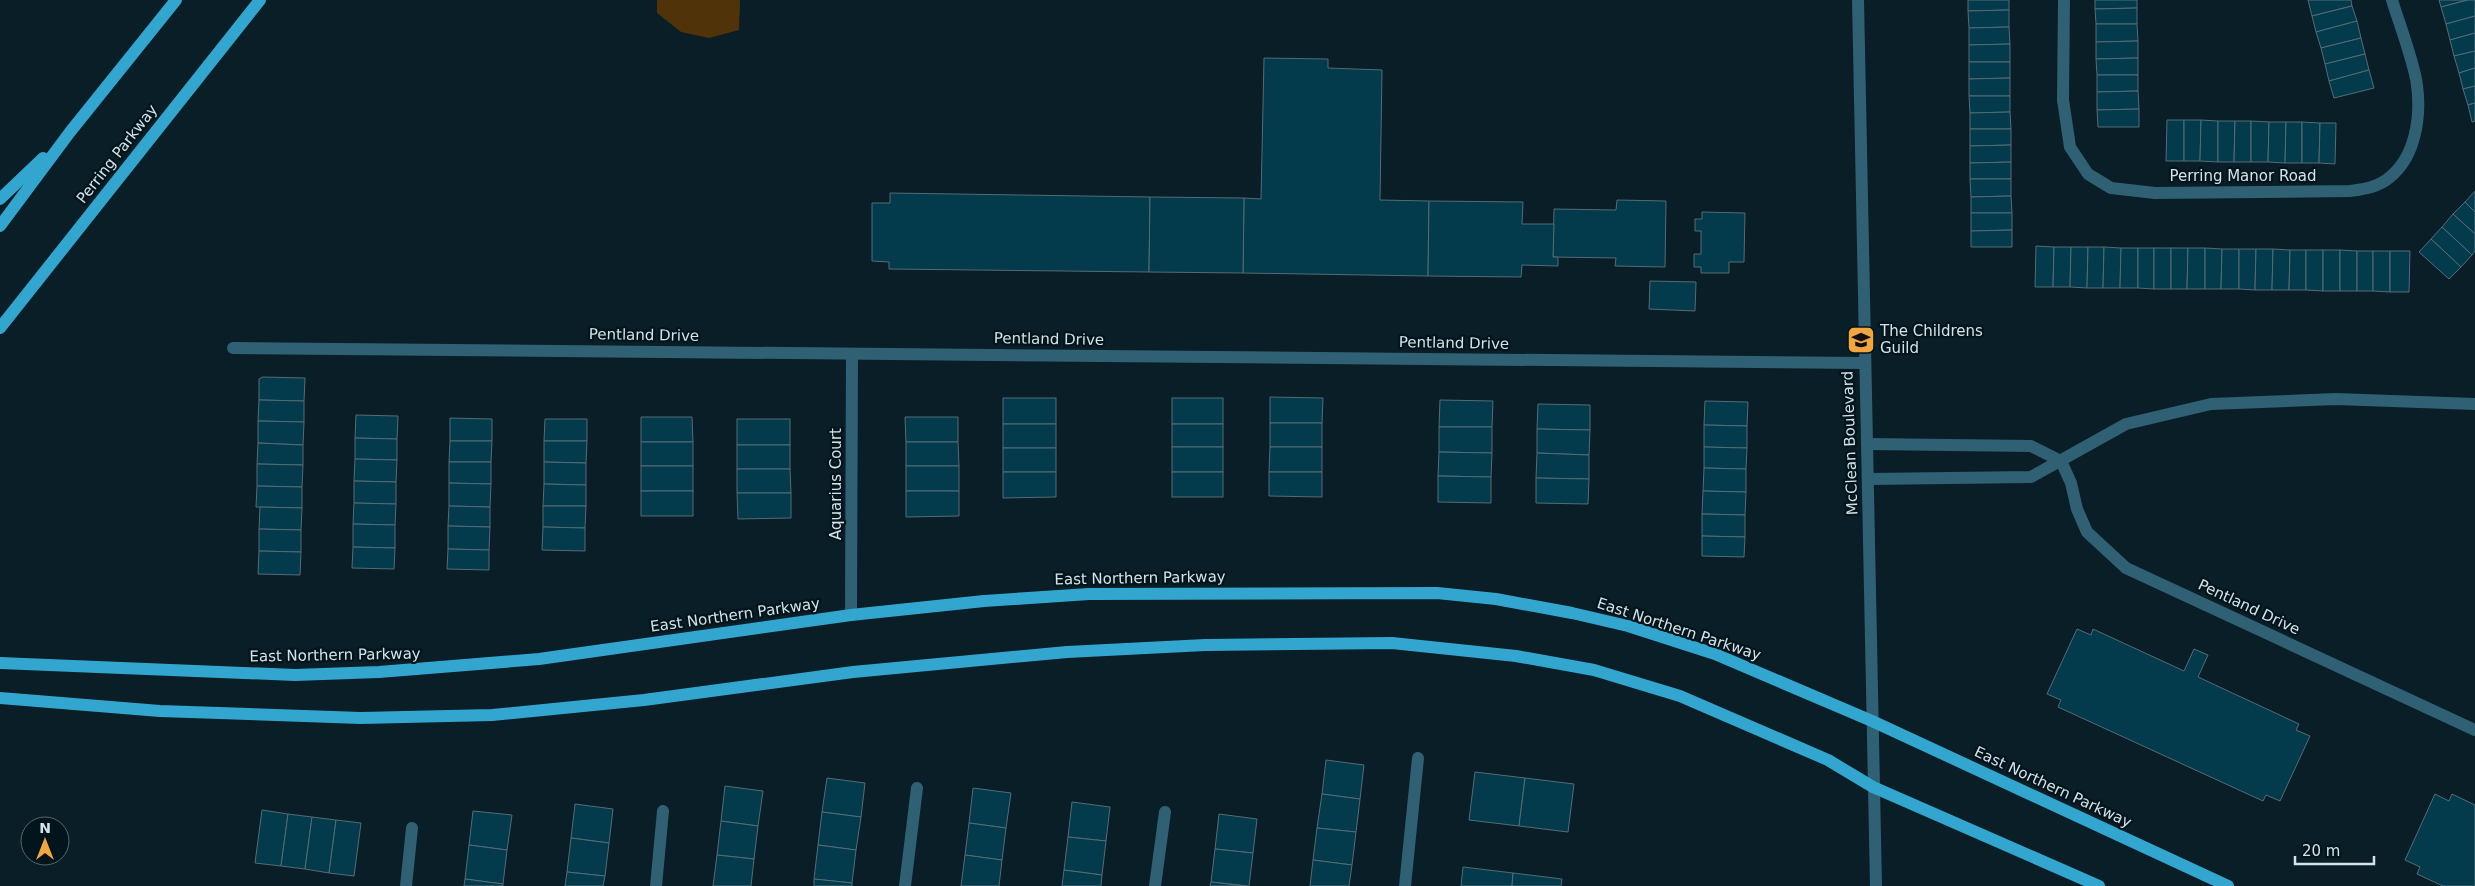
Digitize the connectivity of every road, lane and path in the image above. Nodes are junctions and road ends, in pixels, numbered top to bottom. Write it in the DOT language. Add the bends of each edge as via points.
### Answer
graph roads {
  1 [pos="176,0"];
  2 [pos="260,0"];
  3 [pos="1858,0"];
  4 [pos="2064,0"];
  5 [pos="2392,0"];
  6 [pos="70,132"];
  7 [pos="0,199"];
  8 [pos="0,226"];
  9 [pos="0,328"];
  10 [pos="233,348"];
  11 [pos="852,354"];
  12 [pos="1864,363"];
  13 [pos="2475,404"];
  14 [pos="1868,444"];
  15 [pos="2060,461"];
  16 [pos="1868,479"];
  17 [pos="851,615"];
  18 [pos="0,663"];
  19 [pos="0,698"];
  20 [pos="1872,720"];
  21 [pos="2475,730"];
  22 [pos="1418,758"];
  23 [pos="1873,787"];
  24 [pos="917,788"];
  25 [pos="663,811"];
  26 [pos="1165,812"];
  27 [pos="412,828"];
  28 [pos="406,886"];
  29 [pos="656,886"];
  30 [pos="905,886"];
  31 [pos="1155,886"];
  32 [pos="1405,886"];
  33 [pos="1876,886"];
  34 [pos="2099,886"];
  35 [pos="2228,886"];
  1 -- 6 [label="main road"];
  2 -- 9 [label="main road, Perring Parkway"];
  3 -- 12 [label="street, McClean Boulevard"];
  4 -- 5 [label="street, Perring Manor Road" via="2063,100 2070,147 2088,174 2111,188 2155,193 2350,191 2372,187 2390,177 2413,144 2418,118 2417,84"];
  6 -- 7 [label="main road"];
  6 -- 8 [label="main road"];
  10 -- 11 [label="street, Pentland Drive"];
  11 -- 12 [label="street, Pentland Drive"];
  11 -- 17 [label="street, Aquarius Court"];
  12 -- 14 [label="street, McClean Boulevard"];
  13 -- 15 [label="street" via="2336,399 2211,404 2126,424"];
  14 -- 15 [label="street" via="2031,446"];
  14 -- 16 [label="street, McClean Boulevard"];
  15 -- 16 [label="street" via="2031,477"];
  15 -- 21 [label="street, Pentland Drive" via="2071,482 2077,509 2087,532 2126,568"];
  16 -- 20 [label="street, McClean Boulevard"];
  17 -- 18 [label="main road, East Northern Parkway" via="539,658 379,672 295,675"];
  17 -- 20 [label="main road, East Northern Parkway" via="1089,594 1357,591 1445,594 1539,606 1628,626 1715,654"];
  19 -- 23 [label="main road" via="160,711 342,718 492,715 618,704 889,668 1058,653 1205,645 1392,643 1516,656 1603,673 1680,696 1828,760"];
  20 -- 23 [label="street, McClean Boulevard"];
  20 -- 35 [label="main road, East Northern Parkway"];
  22 -- 32 [label="street"];
  23 -- 33 [label="street, McClean Boulevard"];
  23 -- 34 [label="main road"];
  24 -- 30 [label="street"];
  25 -- 29 [label="street"];
  26 -- 31 [label="street"];
  27 -- 28 [label="street"];
}
